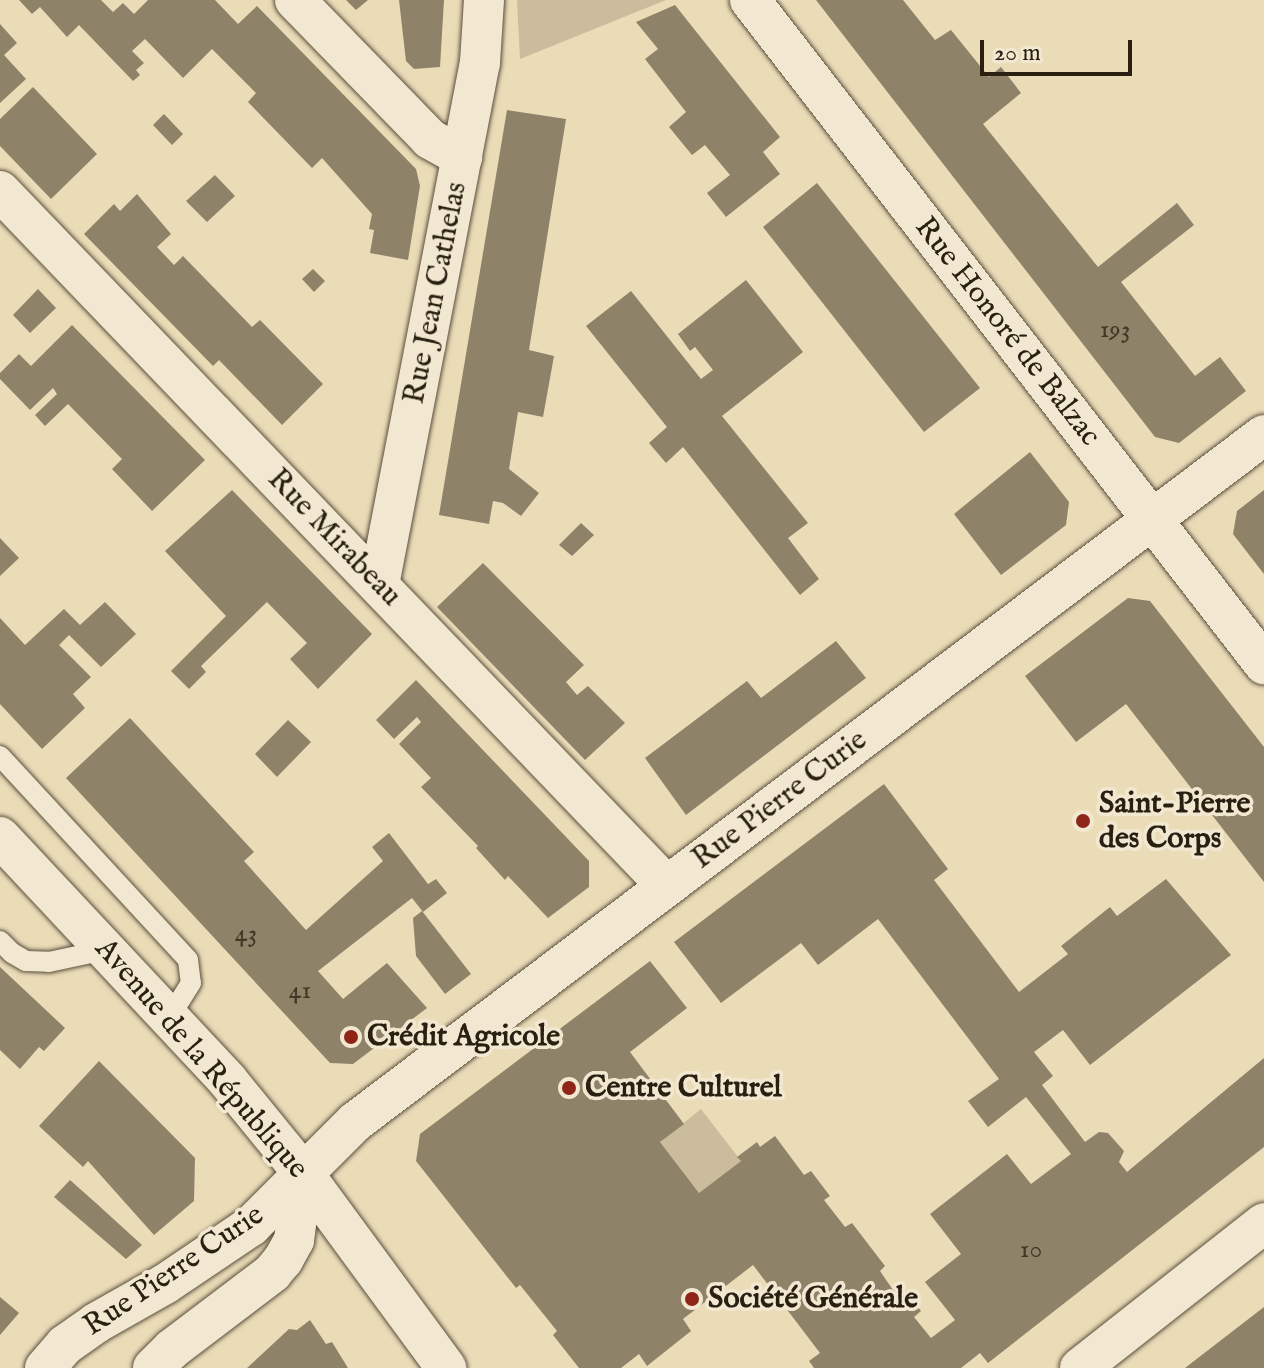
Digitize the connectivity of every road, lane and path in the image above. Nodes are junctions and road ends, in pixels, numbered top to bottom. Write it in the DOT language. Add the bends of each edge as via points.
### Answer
graph roads {
  1 [pos="295,0"];
  2 [pos="484,0"];
  3 [pos="750,0"];
  4 [pos="462,157"];
  5 [pos="0,191"];
  6 [pos="1264,435"];
  7 [pos="1152,519"];
  8 [pos="379,585"];
  9 [pos="1264,664"];
  10 [pos="0,756"];
  11 [pos="0,837"];
  12 [pos="667,886"];
  13 [pos="0,941"];
  14 [pos="105,950"];
  15 [pos="169,1018"];
  16 [pos="303,1173"];
  17 [pos="1264,1223"];
  18 [pos="165,1284"];
  19 [pos="165,1362"];
  20 [pos="45,1368"];
  21 [pos="446,1368"];
  22 [pos="1080,1368"];
  1 -- 4 [label="street" via="430,139"];
  2 -- 4 [label="street, Rue Jean Cathelas" via="480,62"];
  3 -- 7 [label="street, Rue Honoré de Balzac"];
  4 -- 8 [label="street, Rue Jean Cathelas"];
  5 -- 8 [label="street, Rue Mirabeau"];
  6 -- 7 [label="street, Rue Pierre Curie"];
  7 -- 9 [label="street, Rue Honoré de Balzac"];
  7 -- 12 [label="street, Rue Pierre Curie"];
  8 -- 12 [label="street, Rue Mirabeau"];
  10 -- 15 [label="lane" via="188,960 191,983"];
  11 -- 14 [label="street, Avenue de la République"];
  12 -- 16 [label="street, Rue Pierre Curie" via="355,1122"];
  13 -- 14 [label="lane" via="26,961 49,962"];
  14 -- 15 [label="street, Avenue de la République"];
  15 -- 16 [label="street, Avenue de la République"];
  16 -- 18 [label="street, Rue Pierre Curie" via="251,1226"];
  16 -- 19 [label="street, Rue Pierre Curie" via="294,1240 283,1260"];
  16 -- 21 [label="street, Avenue de la République"];
  17 -- 22 [label="street"];
  18 -- 19 [label="street"];
  18 -- 20 [label="street, Rue Pierre Curie" via="96,1323 65,1345"];
}
